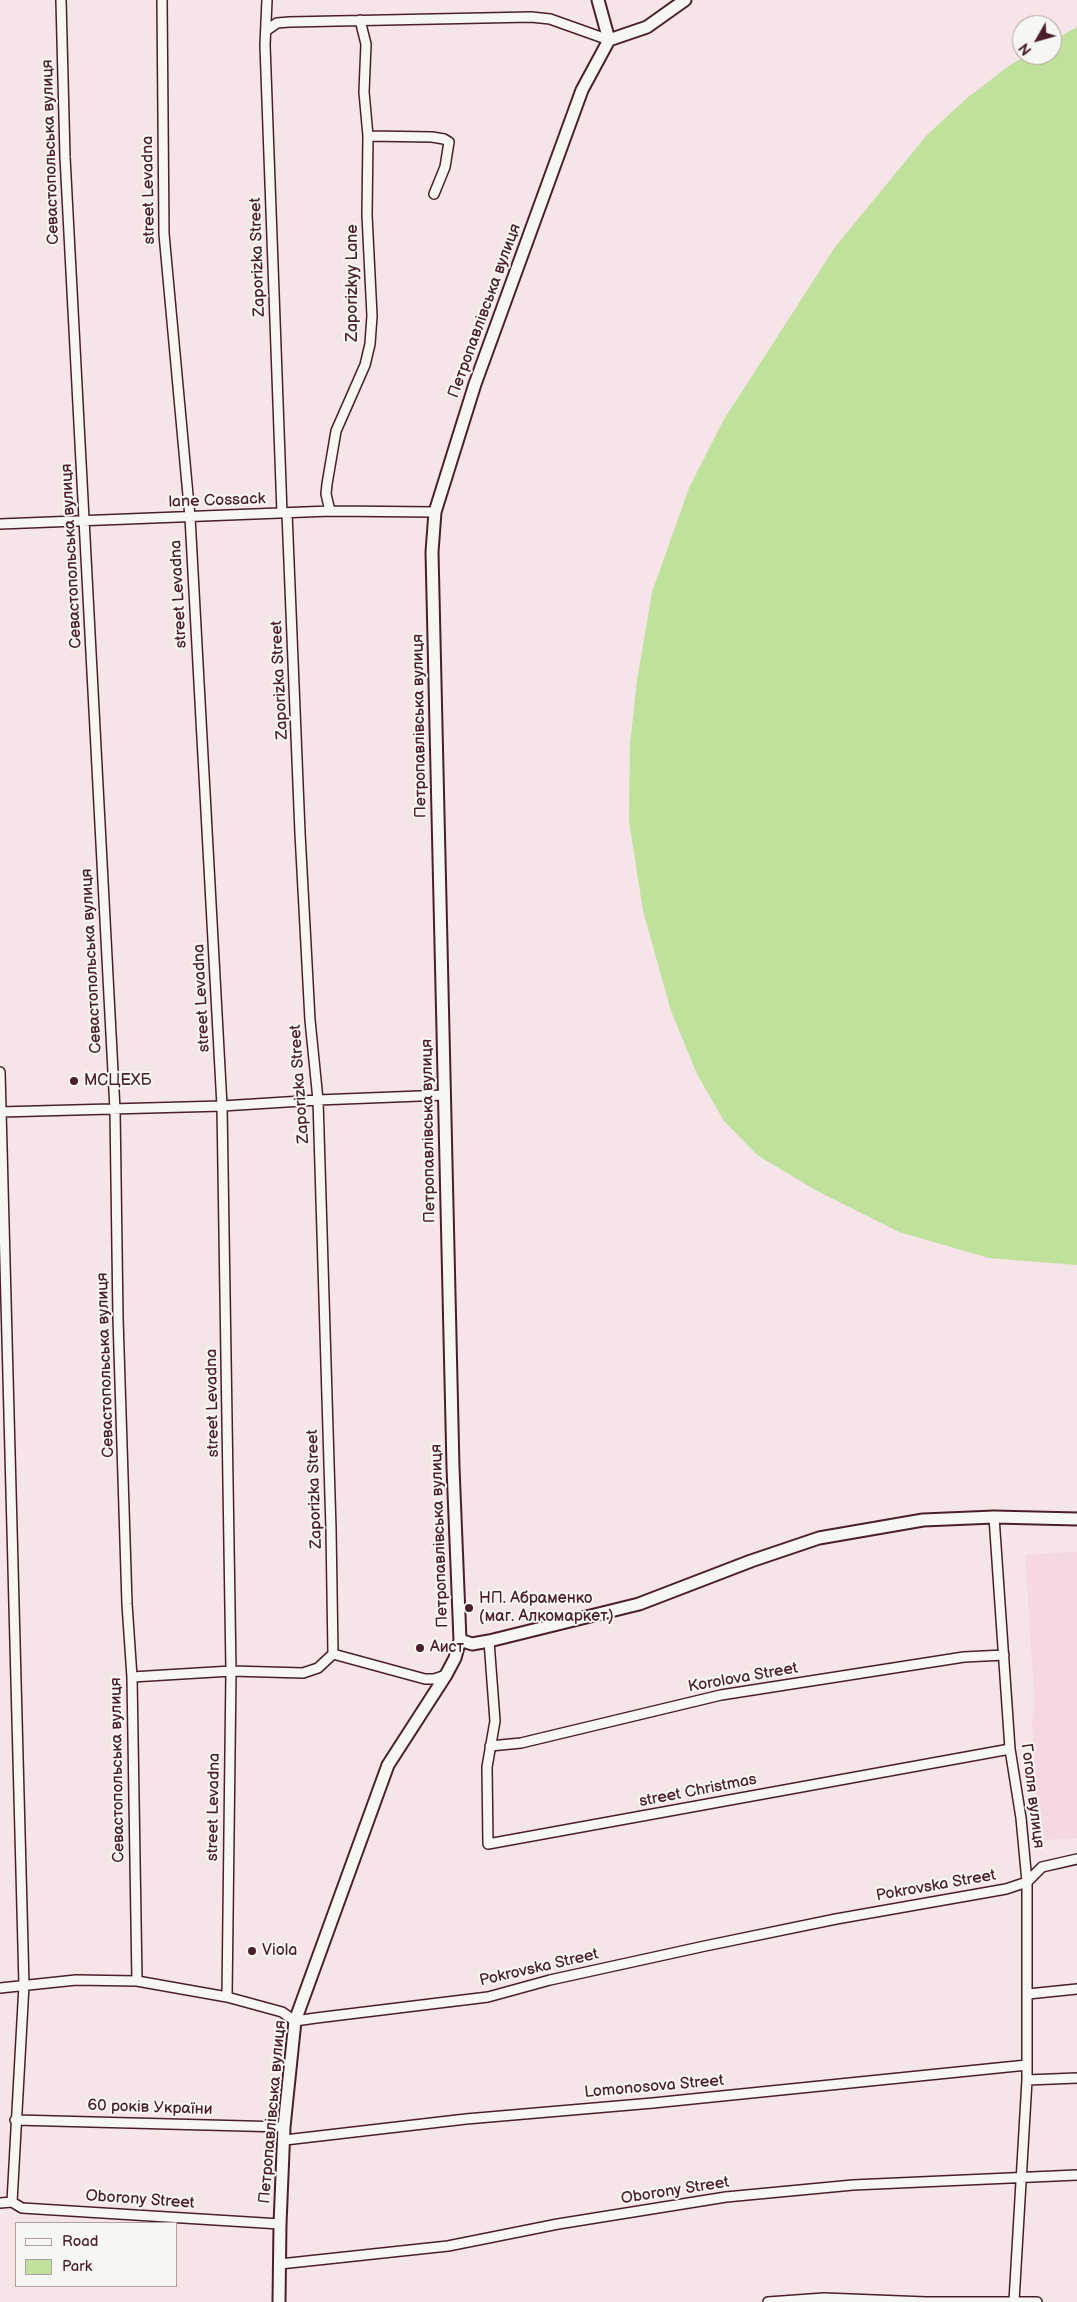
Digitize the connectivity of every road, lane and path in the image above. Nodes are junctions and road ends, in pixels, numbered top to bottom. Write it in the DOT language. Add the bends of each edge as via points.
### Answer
graph roads {
  1 [pos="62,0"];
  2 [pos="162,0"];
  3 [pos="267,0"];
  4 [pos="598,0"];
  5 [pos="685,0"];
  6 [pos="360,20"];
  7 [pos="267,30"];
  8 [pos="609,40"];
  9 [pos="368,136"];
  10 [pos="434,194"];
  11 [pos="330,511"];
  12 [pos="435,512"];
  13 [pos="285,513"];
  14 [pos="190,517"];
  15 [pos="85,521"];
  16 [pos="0,524"];
  17 [pos="0,1072"];
  18 [pos="445,1095"];
  19 [pos="318,1100"];
  20 [pos="222,1106"];
  21 [pos="115,1110"];
  22 [pos="1,1112"];
  23 [pos="994,1517"];
  24 [pos="1077,1519"];
  25 [pos="460,1640"];
  26 [pos="489,1641"];
  27 [pos="333,1654"];
  28 [pos="1004,1654"];
  29 [pos="231,1671"];
  30 [pos="446,1675"];
  31 [pos="132,1677"];
  32 [pos="490,1746"];
  33 [pos="1010,1749"];
  34 [pos="1077,1858"];
  35 [pos="1027,1882"];
  36 [pos="137,1980"];
  37 [pos="24,1985"];
  38 [pos="0,1988"];
  39 [pos="1077,1989"];
  40 [pos="1028,1994"];
  41 [pos="227,1997"];
  42 [pos="295,2021"];
  43 [pos="1027,2065"];
  44 [pos="1077,2078"];
  45 [pos="1026,2080"];
  46 [pos="15,2120"];
  47 [pos="284,2127"];
  48 [pos="285,2140"];
  49 [pos="1077,2175"];
  50 [pos="1022,2177"];
  51 [pos="12,2202"];
  52 [pos="0,2203"];
  53 [pos="280,2224"];
  54 [pos="280,2264"];
  55 [pos="1014,2301"];
  56 [pos="279,2302"];
  57 [pos="768,2302"];
  58 [pos="1037,2302"];
  1 -- 15 [label="street, Севастопольська вулиця" via="65,157"];
  2 -- 14 [label="street, street Levadna" via="164,234"];
  3 -- 7 [label="street, Zaporizka Street"];
  4 -- 8 [label="street"];
  5 -- 8 [label="street" via="647,27"];
  6 -- 7 [label="street" via="277,23"];
  6 -- 8 [label="street" via="531,17 550,19"];
  6 -- 9 [label="street, Zaporizkyy Lane" via="366,44 364,92"];
  7 -- 13 [label="street, Zaporizka Street"];
  8 -- 12 [label="street, Петропавлівська вулиця" via="582,90 475,384"];
  9 -- 10 [label="street" via="432,137 449,142 445,167"];
  9 -- 11 [label="street, Zaporizkyy Lane" via="372,291 370,344 365,365 336,431 326,484"];
  11 -- 12 [label="street, lane Cossack"];
  11 -- 13 [label="street, lane Cossack"];
  12 -- 18 [label="street, Петропавлівська вулиця" via="432,552"];
  13 -- 14 [label="street, lane Cossack"];
  13 -- 19 [label="street, Zaporizka Street" via="310,1020"];
  14 -- 15 [label="street, lane Cossack"];
  14 -- 20 [label="street, street Levadna"];
  15 -- 16 [label="street, lane Cossack"];
  15 -- 21 [label="street, Севастопольська вулиця"];
  17 -- 22 [label="street"];
  18 -- 19 [label="street"];
  18 -- 25 [label="street, Петропавлівська вулиця"];
  19 -- 20 [label="street"];
  19 -- 27 [label="street, Zaporizka Street"];
  20 -- 21 [label="street"];
  20 -- 29 [label="street, street Levadna"];
  21 -- 22 [label="street"];
  21 -- 31 [label="street, Севастопольська вулиця" via="118,1318"];
  22 -- 37 [label="street"];
  23 -- 24 [label="street"];
  23 -- 26 [label="street" via="923,1520 819,1538 639,1604"];
  23 -- 28 [label="street, Гоголя вулиця"];
  25 -- 26 [label="street" via="472,1644"];
  25 -- 30 [label="street, Петропавлівська вулиця"];
  26 -- 32 [label="street" via="495,1721"];
  27 -- 29 [label="street" via="318,1668 303,1673"];
  27 -- 30 [label="street" via="424,1679"];
  28 -- 32 [label="street, Korolova Street" via="964,1657 721,1695 521,1743"];
  28 -- 33 [label="street, Гоголя вулиця"];
  29 -- 31 [label="street"];
  29 -- 41 [label="street, street Levadna"];
  30 -- 42 [label="street, Петропавлівська вулиця" via="388,1765"];
  31 -- 36 [label="street, Севастопольська вулиця"];
  32 -- 33 [label="street, street Christmas" via="487,1767 488,1844"];
  33 -- 35 [label="street, Гоголя вулиця"];
  34 -- 35 [label="street, Pokrovska Street" via="1042,1867"];
  35 -- 40 [label="street, Гоголя вулиця"];
  35 -- 42 [label="street, Pokrovska Street" via="1006,1889 705,1946 488,1997"];
  36 -- 37 [label="street" via="76,1980"];
  36 -- 41 [label="street"];
  37 -- 38 [label="street"];
  37 -- 46 [label="street"];
  39 -- 40 [label="street"];
  40 -- 43 [label="street, Гоголя вулиця"];
  41 -- 42 [label="street" via="282,2012"];
  42 -- 47 [label="street, Петропавлівська вулиця"];
  43 -- 45 [label="street, Гоголя вулиця"];
  43 -- 48 [label="street, Lomonosova Street" via="466,2119"];
  44 -- 45 [label="street"];
  45 -- 50 [label="street, Гоголя вулиця"];
  46 -- 47 [label="street, 60 років України"];
  46 -- 51 [label="street"];
  47 -- 48 [label="street, Петропавлівська вулиця"];
  48 -- 53 [label="street, Петропавлівська вулиця"];
  49 -- 50 [label="street, Oborony Street"];
  50 -- 54 [label="street, Oborony Street" via="726,2197 558,2224 448,2246"];
  50 -- 55 [label="street, Гоголя вулиця"];
  51 -- 52 [label="street, Oborony Street"];
  51 -- 53 [label="street, Oborony Street" via="22,2208"];
  53 -- 54 [label="street, Петропавлівська вулиця"];
  54 -- 56 [label="street, Петропавлівська вулиця"];
  55 -- 57 [label="street" via="824,2298"];
  55 -- 58 [label="street"];
}
